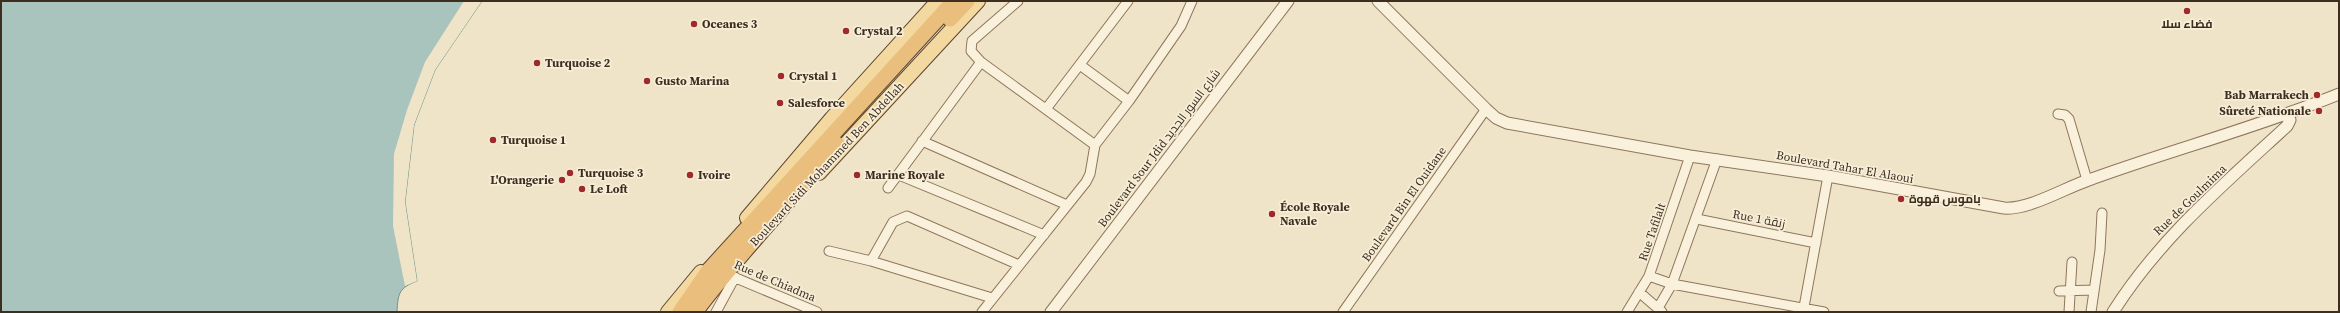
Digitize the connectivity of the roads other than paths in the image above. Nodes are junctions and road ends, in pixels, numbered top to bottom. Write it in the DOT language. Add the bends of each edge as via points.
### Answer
graph roads {
  1 [pos="938,1"];
  2 [pos="954,1"];
  3 [pos="967,1"];
  4 [pos="978,1"];
  5 [pos="1018,1"];
  6 [pos="1128,1"];
  7 [pos="1192,1"];
  8 [pos="1288,1"];
  9 [pos="1378,1"];
  10 [pos="981,62"];
  11 [pos="1080,65"];
  12 [pos="2339,94"];
  13 [pos="1129,101"];
  14 [pos="1046,109"];
  15 [pos="1486,109"];
  16 [pos="2058,114"];
  17 [pos="2287,114"];
  18 [pos="922,141"];
  19 [pos="1095,145"];
  20 [pos="1690,156"];
  21 [pos="1717,159"];
  22 [pos="899,175"];
  23 [pos="1828,176"];
  24 [pos="2087,180"];
  25 [pos="796,185"];
  26 [pos="888,188"];
  27 [pos="1067,205"];
  28 [pos="2102,213"];
  29 [pos="1697,219"];
  30 [pos="1044,235"];
  31 [pos="1816,243"];
  32 [pos="829,251"];
  33 [pos="871,261"];
  34 [pos="2072,262"];
  35 [pos="1019,265"];
  36 [pos="730,275"];
  37 [pos="1649,276"];
  38 [pos="1672,284"];
  39 [pos="2094,290"];
  40 [pos="2058,291"];
  41 [pos="2071,291"];
  42 [pos="1639,292"];
  43 [pos="992,298"];
  44 [pos="1804,307"];
  45 [pos="1660,310"];
  46 [pos="668,312"];
  47 [pos="680,312"];
  48 [pos="695,312"];
  49 [pos="716,312"];
  50 [pos="817,312"];
  51 [pos="982,312"];
  52 [pos="1051,312"];
  53 [pos="1343,312"];
  54 [pos="1627,312"];
  55 [pos="1823,312"];
  56 [pos="2069,312"];
  57 [pos="2091,312"];
  58 [pos="2113,312"];
  1 -- 46 [label="main road, Boulevard Sidi Mohammed Ben Abdellah" via="832,118"];
  2 -- 25 [label="highway"];
  3 -- 25 [label="highway"];
  4 -- 25 [label="main road, Boulevard Sidi Mohammed Ben Abdellah" via="830,164"];
  5 -- 10 [label="street" via="972,41 971,51"];
  6 -- 11 [label="street"];
  7 -- 13 [label="street" via="1181,26"];
  8 -- 52 [label="street, Boulevard Sour Jdid شارع السور الجديد"];
  9 -- 15 [label="street, Boulevard Tahar El Alaoui"];
  10 -- 14 [label="street"];
  10 -- 18 [label="street"];
  11 -- 13 [label="street"];
  11 -- 14 [label="street"];
  12 -- 17 [label="street, Boulevard Tahar El Alaoui"];
  13 -- 19 [label="street"];
  14 -- 19 [label="street"];
  15 -- 20 [label="street, Boulevard Tahar El Alaoui" via="1496,118 1519,126"];
  15 -- 53 [label="street, Boulevard Bin El Ouidane"];
  16 -- 24 [label="street" via="2065,114 2069,119"];
  17 -- 24 [label="street, Boulevard Tahar El Alaoui"];
  17 -- 58 [label="street, Rue de Goulmima" via="2290,118 2289,124 2175,231 2138,274"];
  18 -- 22 [label="street"];
  18 -- 27 [label="street"];
  19 -- 27 [label="street" via="1090,174"];
  20 -- 21 [label="street, Boulevard Tahar El Alaoui"];
  20 -- 37 [label="street, Rue Tafilalt"];
  21 -- 23 [label="street, Boulevard Tahar El Alaoui"];
  21 -- 29 [label="street"];
  22 -- 26 [label="street"];
  22 -- 30 [label="street"];
  23 -- 24 [label="street, Boulevard Tahar El Alaoui" via="2010,209 2021,207"];
  23 -- 31 [label="street"];
  25 -- 36 [label="highway, Boulevard Sidi Mohammed Ben Abdellah"];
  25 -- 47 [label="highway, Boulevard Sidi Mohammed Ben Abdellah" via="709,270"];
  27 -- 30 [label="street"];
  28 -- 39 [label="street"];
  29 -- 31 [label="street, Rue 1 زنقة"];
  29 -- 38 [label="street"];
  30 -- 35 [label="street"];
  31 -- 44 [label="street"];
  32 -- 33 [label="street"];
  33 -- 35 [label="street" via="893,222 907,216"];
  33 -- 43 [label="street"];
  34 -- 41 [label="street"];
  35 -- 43 [label="street"];
  36 -- 48 [label="highway, Boulevard Sidi Mohammed Ben Abdellah"];
  36 -- 49 [label="street"];
  36 -- 50 [label="street, Rue de Chiadma"];
  37 -- 38 [label="street"];
  37 -- 42 [label="street, Rue Tafilalt"];
  38 -- 44 [label="street"];
  38 -- 45 [label="street"];
  39 -- 41 [label="street"];
  39 -- 57 [label="street"];
  40 -- 41 [label="street"];
  41 -- 56 [label="street"];
  42 -- 45 [label="street"];
  42 -- 54 [label="street, Rue Tafilalt"];
  43 -- 51 [label="street"];
  44 -- 55 [label="street"];
}
